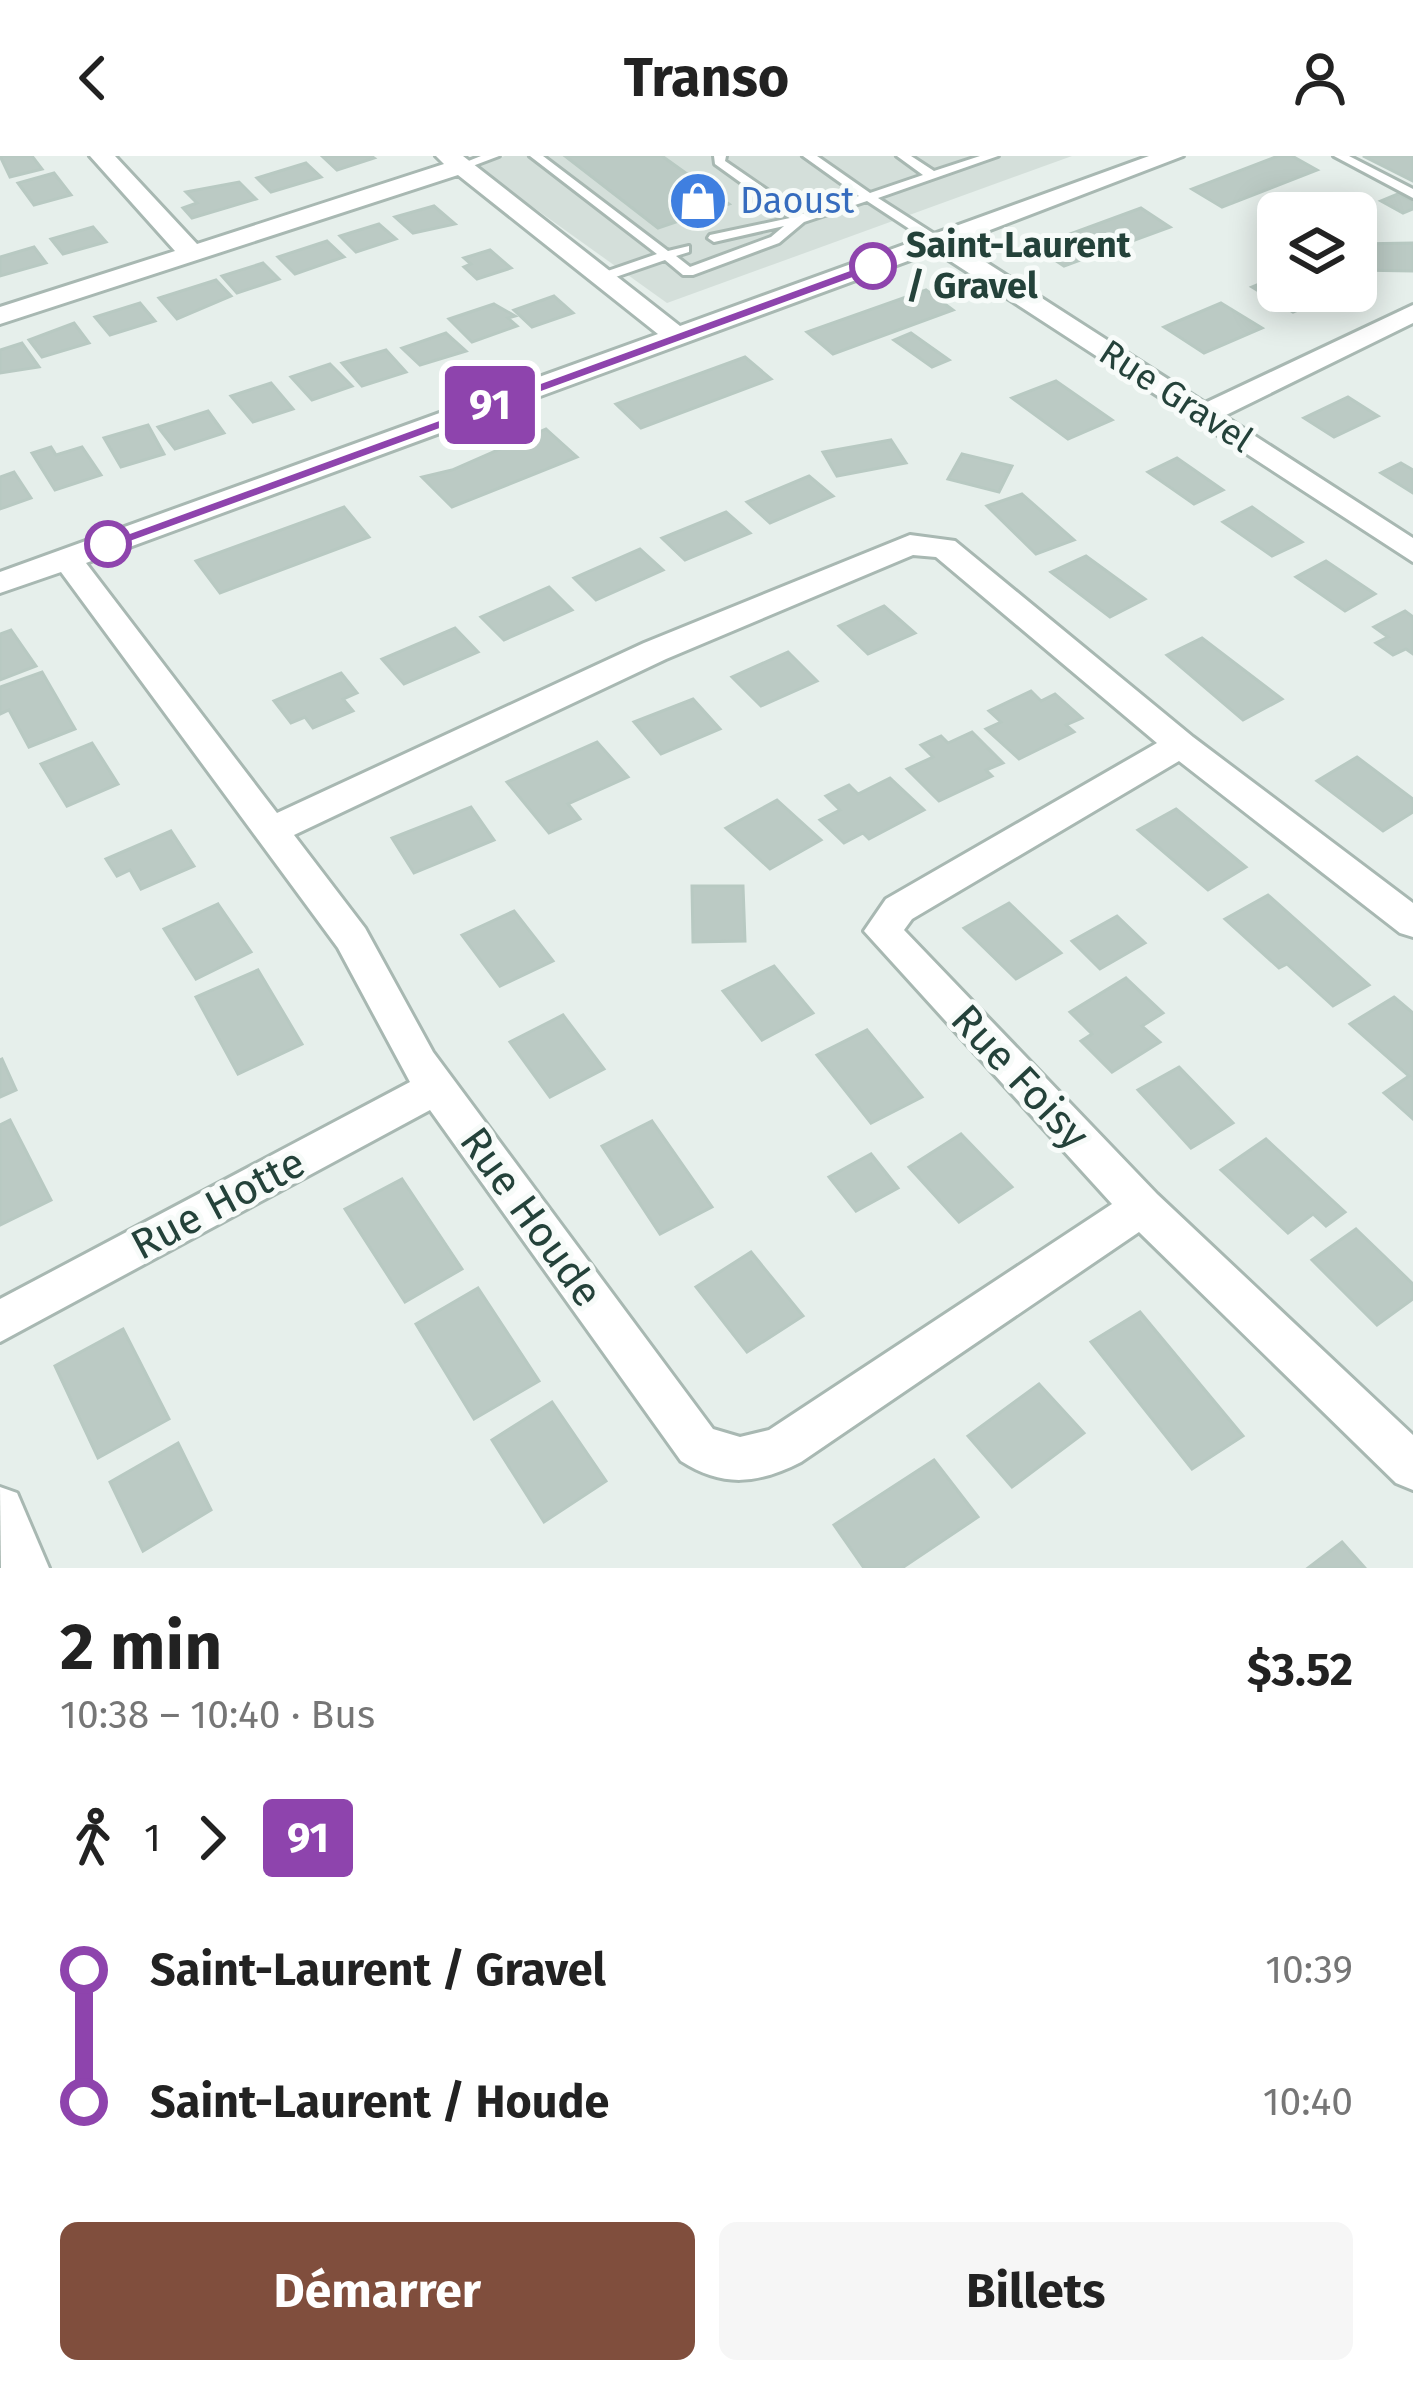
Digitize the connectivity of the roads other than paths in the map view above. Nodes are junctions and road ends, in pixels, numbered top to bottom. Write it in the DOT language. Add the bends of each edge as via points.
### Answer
graph roads {
  1 [pos="102,156"];
  2 [pos="493,156"];
  3 [pos="536,156"];
  4 [pos="720,156"];
  5 [pos="808,156"];
  6 [pos="902,156"];
  7 [pos="992,156"];
  8 [pos="1171,156"];
  9 [pos="1340,156"];
  10 [pos="455,161"];
  11 [pos="933,176"];
  12 [pos="1413,194"];
  13 [pos="868,196"];
  14 [pos="800,219"];
  15 [pos="714,238"];
  16 [pos="938,242"];
  17 [pos="685,249"];
  18 [pos="193,255"];
  19 [pos="666,255"];
  20 [pos="604,277"];
  21 [pos="1413,313"];
  22 [pos="0,316"];
  23 [pos="677,336"];
  24 [pos="1204,415"];
  25 [pos="1413,552"];
  26 [pos="67,559"];
  27 [pos="0,583"];
  28 [pos="1181,745"];
  29 [pos="268,832"];
  30 [pos="1413,923"];
  31 [pos="436,1087"];
  32 [pos="1142,1207"];
  33 [pos="0,1322"];
  34 [pos="1413,1467"];
  35 [pos="0,1510"];
  36 [pos="25,1568"];
  1 -- 18 [label="street"];
  2 -- 10 [label="lane"];
  3 -- 19 [label="lane"];
  4 -- 14 [label="lane"];
  5 -- 13 [label="lane"];
  6 -- 11 [label="lane"];
  7 -- 11 [label="lane"];
  8 -- 16 [label="street"];
  9 -- 12 [label="lane"];
  10 -- 18 [label="street"];
  10 -- 20 [label="street"];
  11 -- 13 [label="lane"];
  13 -- 14 [label="lane"];
  13 -- 16 [label="lane"];
  14 -- 15 [label="lane"];
  14 -- 19 [label="lane" via="775,239 688,272"];
  16 -- 23 [label="street"];
  16 -- 24 [label="street, Rue Gravel"];
  17 -- 19 [label="lane"];
  18 -- 22 [label="street"];
  19 -- 20 [label="lane"];
  20 -- 23 [label="street"];
  21 -- 24 [label="street"];
  23 -- 26 [label="street"];
  24 -- 25 [label="street, Rue Gravel"];
  26 -- 27 [label="street"];
  26 -- 29 [label="street, Rue Houde"];
  28 -- 29 [label="street" via="944,548 910,544 655,651"];
  28 -- 30 [label="street"];
  28 -- 32 [label="street, Rue Foisy" via="899,909 883,931"];
  29 -- 31 [label="street, Rue Houde" via="352,938"];
  31 -- 32 [label="street, Rue Houde" via="697,1445 731,1462 785,1446"];
  31 -- 33 [label="street, Rue Hotte"];
  32 -- 34 [label="street, Rue Foisy"];
  35 -- 36 [label="street"];
}
